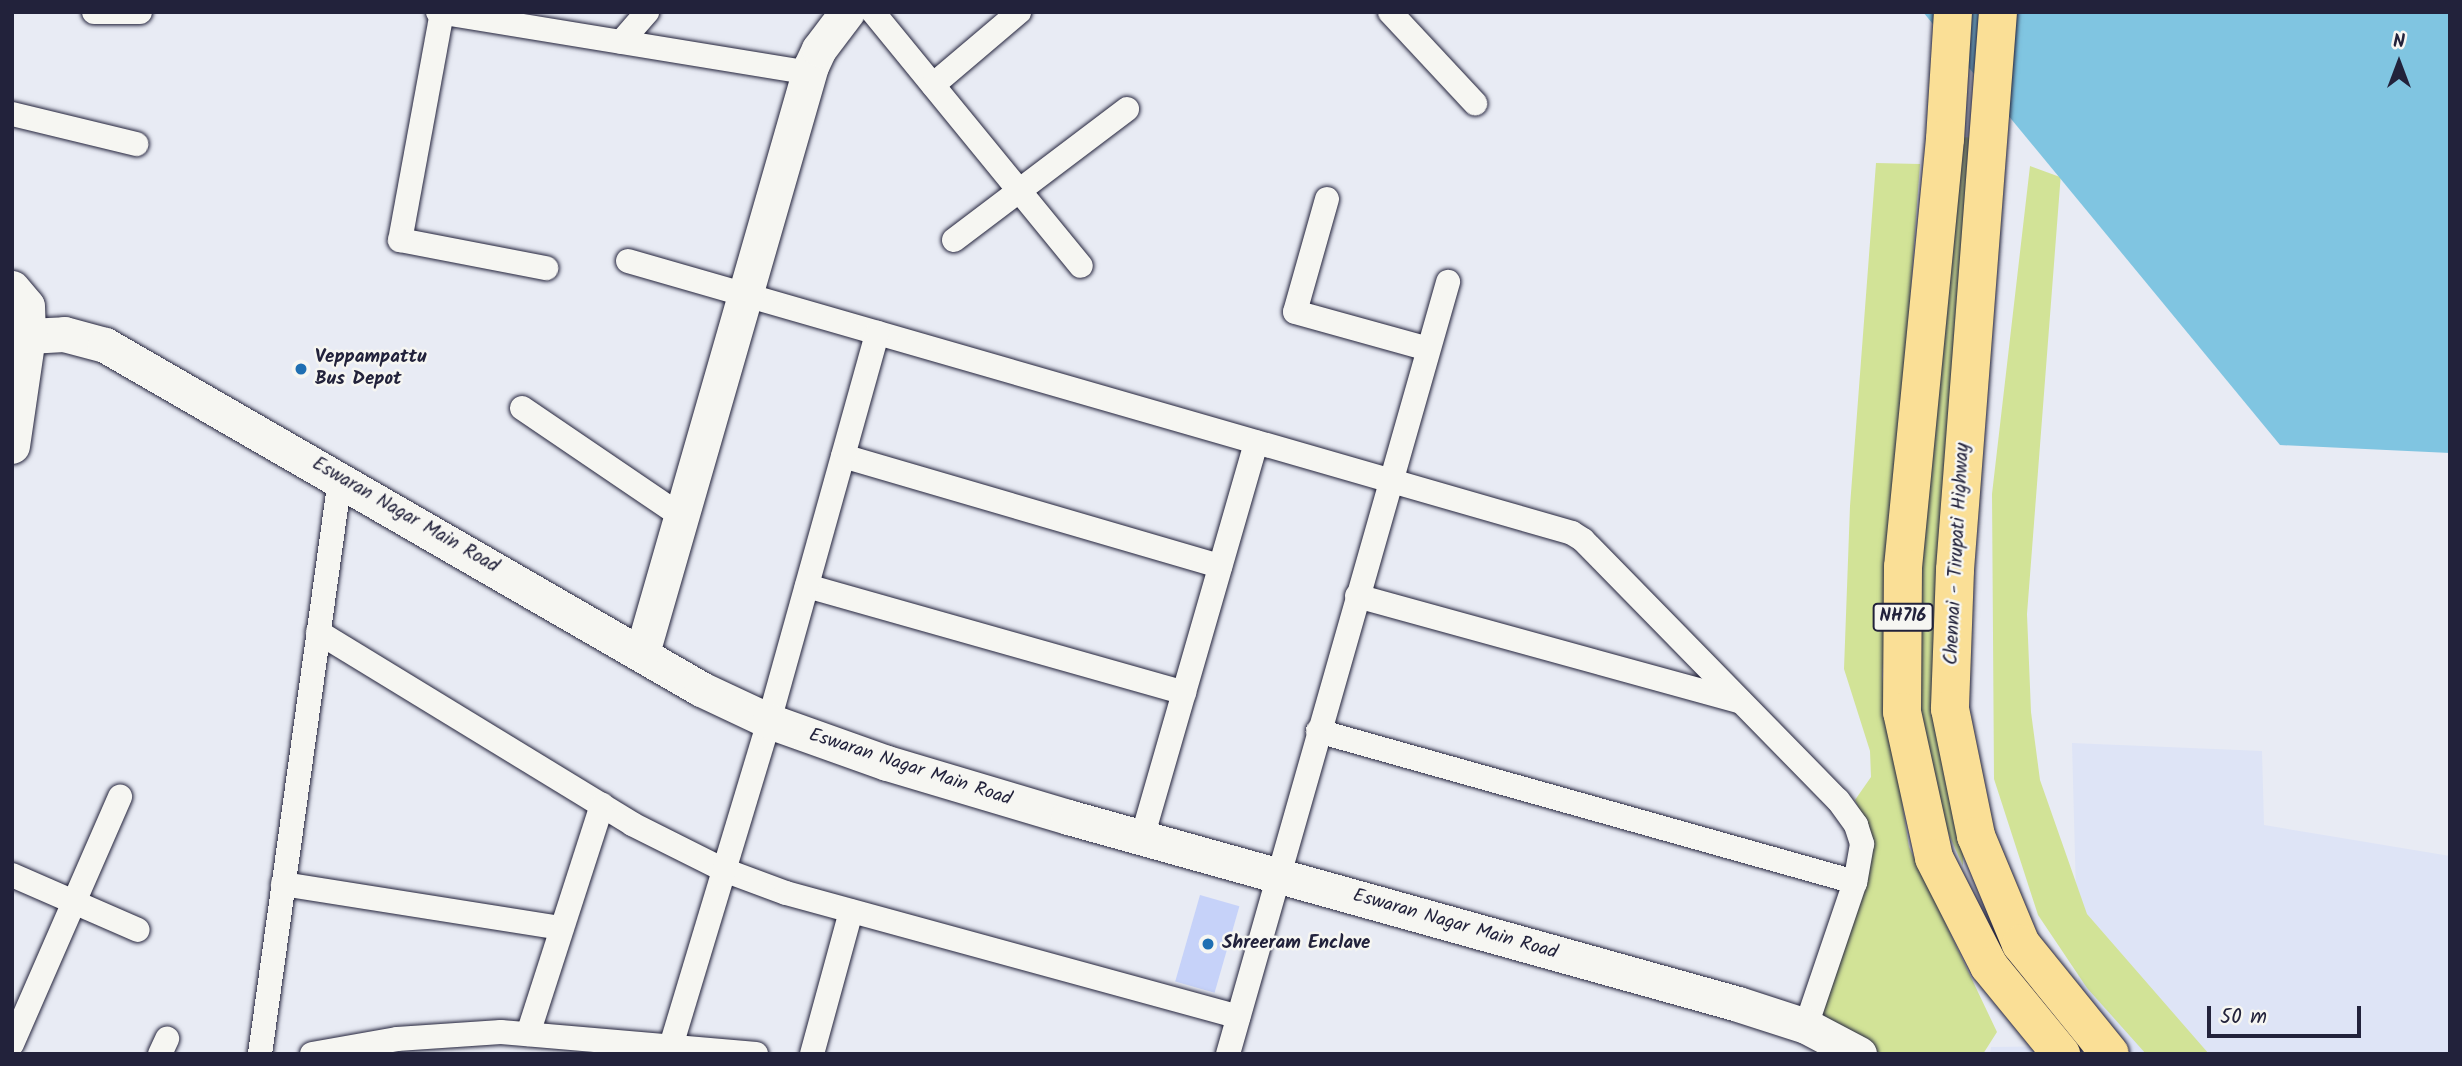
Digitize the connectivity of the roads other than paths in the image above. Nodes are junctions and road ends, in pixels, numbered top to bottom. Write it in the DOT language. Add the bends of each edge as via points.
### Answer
graph roads {
  1 [pos="94,12"];
  2 [pos="140,12"];
  3 [pos="441,12"];
  4 [pos="647,12"];
  5 [pos="847,12"];
  6 [pos="873,12"];
  7 [pos="1019,12"];
  8 [pos="1390,12"];
  9 [pos="1953,12"];
  10 [pos="1998,12"];
  11 [pos="621,42"];
  12 [pos="809,73"];
  13 [pos="933,85"];
  14 [pos="1475,103"];
  15 [pos="1127,109"];
  16 [pos="12,114"];
  17 [pos="136,144"];
  18 [pos="1020,191"];
  19 [pos="1327,199"];
  20 [pos="954,240"];
  21 [pos="628,261"];
  22 [pos="1080,266"];
  23 [pos="546,268"];
  24 [pos="1448,282"];
  25 [pos="12,288"];
  26 [pos="744,294"];
  27 [pos="877,332"];
  28 [pos="28,336"];
  29 [pos="1428,349"];
  30 [pos="15,400"];
  31 [pos="522,408"];
  32 [pos="1256,442"];
  33 [pos="12,446"];
  34 [pos="843,456"];
  35 [pos="340,478"];
  36 [pos="1390,481"];
  37 [pos="681,516"];
  38 [pos="1220,566"];
  39 [pos="807,586"];
  40 [pos="1357,596"];
  41 [pos="318,632"];
  42 [pos="642,653"];
  43 [pos="1184,693"];
  44 [pos="1743,703"];
  45 [pos="769,722"];
  46 [pos="1318,731"];
  47 [pos="120,797"];
  48 [pos="602,805"];
  49 [pos="1142,838"];
  50 [pos="724,870"];
  51 [pos="12,875"];
  52 [pos="1276,875"];
  53 [pos="1855,882"];
  54 [pos="283,884"];
  55 [pos="75,901"];
  56 [pos="851,911"];
  57 [pos="562,928"];
  58 [pos="138,930"];
  59 [pos="1238,1017"];
  60 [pos="1806,1026"];
  61 [pos="528,1034"];
  62 [pos="14,1036"];
  63 [pos="2028,1036"];
  64 [pos="423,1045"];
  65 [pos="590,1046"];
  66 [pos="686,1049"];
  67 [pos="2110,1053"];
  68 [pos="260,1054"];
  69 [pos="312,1054"];
  70 [pos="756,1054"];
  71 [pos="811,1054"];
  72 [pos="1228,1054"];
  73 [pos="1858,1054"];
  74 [pos="2061,1054"];
  1 -- 2 [label="street"];
  3 -- 11 [label="street"];
  3 -- 23 [label="street" via="400,240"];
  4 -- 11 [label="street"];
  5 -- 12 [label="street" via="819,49"];
  6 -- 13 [label="street"];
  7 -- 13 [label="street"];
  8 -- 14 [label="street"];
  9 -- 63 [label="highway, NH716" via="1903,567 1902,712 1934,858"];
  10 -- 67 [label="highway, Chennai - Tirupati Highway / NH716" via="1955,570 1950,709 1976,836 2021,944"];
  11 -- 12 [label="street"];
  12 -- 26 [label="street"];
  13 -- 18 [label="street"];
  15 -- 18 [label="street"];
  16 -- 17 [label="street"];
  18 -- 20 [label="street"];
  18 -- 22 [label="street"];
  19 -- 29 [label="street" via="1295,312"];
  21 -- 26 [label="street"];
  24 -- 29 [label="street"];
  25 -- 28 [label="street" via="27,306"];
  26 -- 27 [label="street"];
  26 -- 37 [label="street"];
  27 -- 32 [label="street"];
  27 -- 34 [label="street"];
  28 -- 30 [label="street"];
  28 -- 35 [label="street, Eswaran Nagar Main Road" via="64,334 105,345"];
  29 -- 36 [label="street"];
  30 -- 33 [label="street"];
  31 -- 37 [label="street"];
  32 -- 36 [label="street"];
  32 -- 38 [label="street"];
  34 -- 38 [label="street"];
  34 -- 39 [label="street"];
  35 -- 41 [label="street"];
  35 -- 42 [label="street, Eswaran Nagar Main Road"];
  36 -- 40 [label="street"];
  36 -- 44 [label="street" via="1572,533 1601,556"];
  37 -- 42 [label="street"];
  38 -- 43 [label="street"];
  39 -- 43 [label="street"];
  39 -- 45 [label="street"];
  40 -- 44 [label="street"];
  40 -- 46 [label="street"];
  41 -- 48 [label="street"];
  41 -- 54 [label="street"];
  42 -- 45 [label="street, Eswaran Nagar Main Road"];
  43 -- 49 [label="street"];
  44 -- 53 [label="street" via="1856,825 1861,844"];
  45 -- 49 [label="street, Eswaran Nagar Main Road" via="887,763"];
  45 -- 50 [label="street"];
  46 -- 52 [label="street"];
  46 -- 53 [label="street"];
  47 -- 55 [label="street"];
  48 -- 50 [label="street" via="682,852"];
  48 -- 57 [label="street"];
  49 -- 52 [label="street, Eswaran Nagar Main Road"];
  50 -- 56 [label="street"];
  50 -- 66 [label="street"];
  51 -- 55 [label="street"];
  52 -- 59 [label="street"];
  52 -- 60 [label="street, Eswaran Nagar Main Road"];
  53 -- 60 [label="street"];
  54 -- 57 [label="street"];
  54 -- 68 [label="street"];
  55 -- 58 [label="street"];
  55 -- 62 [label="street"];
  56 -- 59 [label="street"];
  56 -- 71 [label="street"];
  57 -- 61 [label="street"];
  59 -- 72 [label="street"];
  60 -- 73 [label="street, Eswaran Nagar Main Road"];
  61 -- 64 [label="street"];
  61 -- 65 [label="street"];
  63 -- 74 [label="highway, NH716"];
  64 -- 69 [label="street"];
  65 -- 66 [label="street"];
  66 -- 70 [label="street"];
}
